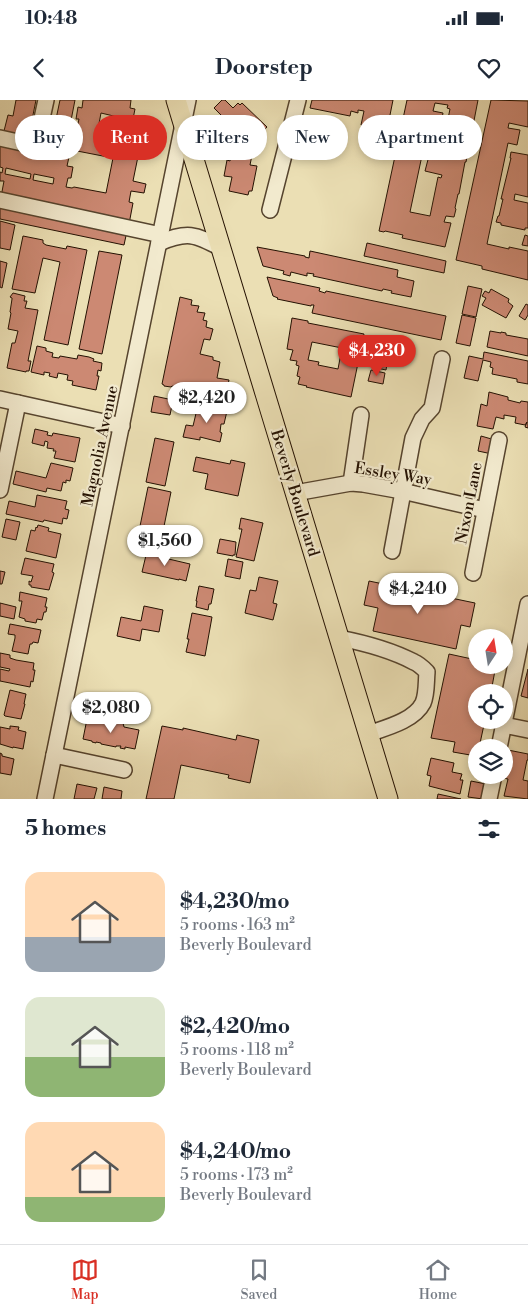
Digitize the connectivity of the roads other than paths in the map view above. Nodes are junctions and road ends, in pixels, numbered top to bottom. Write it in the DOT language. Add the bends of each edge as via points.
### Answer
graph roads {
  1 [pos="46,100"];
  2 [pos="176,100"];
  3 [pos="188,100"];
  4 [pos="298,100"];
  5 [pos="180,115"];
  6 [pos="185,115"];
  7 [pos="0,138"];
  8 [pos="177,155"];
  9 [pos="194,160"];
  10 [pos="0,200"];
  11 [pos="270,210"];
  12 [pos="160,239"];
  13 [pos="221,248"];
  14 [pos="442,359"];
  15 [pos="0,399"];
  16 [pos="18,403"];
  17 [pos="361,415"];
  18 [pos="122,426"];
  19 [pos="499,440"];
  20 [pos="351,483"];
  21 [pos="0,490"];
  22 [pos="402,491"];
  23 [pos="295,493"];
  24 [pos="485,510"];
  25 [pos="392,551"];
  26 [pos="473,573"];
  27 [pos="528,604"];
  28 [pos="526,620"];
  29 [pos="339,638"];
  30 [pos="513,684"];
  31 [pos="513,727"];
  32 [pos="528,730"];
  33 [pos="368,734"];
  34 [pos="54,755"];
  35 [pos="124,770"];
  36 [pos="492,784"];
  37 [pos="45,799"];
  38 [pos="388,799"];
  39 [pos="489,799"];
  1 -- 7 [label="street" via="36,146"];
  2 -- 5 [label="main road, Beverly Boulevard"];
  3 -- 6 [label="street, Magnolia Avenue"];
  4 -- 11 [label="street"];
  8 -- 12 [label="street, Magnolia Avenue"];
  9 -- 13 [label="main road, Beverly Boulevard"];
  10 -- 12 [label="street"];
  12 -- 13 [label="street" via="190,235"];
  12 -- 18 [label="street, Magnolia Avenue"];
  13 -- 23 [label="main road, Beverly Boulevard"];
  14 -- 22 [label="street" via="432,408 422,419 413,438"];
  15 -- 16 [label="street"];
  16 -- 18 [label="street"];
  16 -- 21 [label="street"];
  17 -- 20 [label="street"];
  18 -- 34 [label="street, Magnolia Avenue"];
  19 -- 24 [label="street, Nixon Lane"];
  20 -- 22 [label="street, Essley Way"];
  20 -- 23 [label="street, Essley Way"];
  22 -- 24 [label="street, Essley Way"];
  22 -- 25 [label="street"];
  23 -- 29 [label="main road, Beverly Boulevard"];
  24 -- 26 [label="street, Nixon Lane"];
  27 -- 28 [label="street"];
  28 -- 30 [label="street"];
  29 -- 33 [label="main road, Beverly Boulevard"];
  29 -- 33 [label="street" via="396,654 427,672 423,703 414,715"];
  31 -- 32 [label="street"];
  33 -- 38 [label="main road, Beverly Boulevard"];
  34 -- 35 [label="street"];
  34 -- 37 [label="street, Magnolia Avenue"];
  36 -- 39 [label="street"];
}
